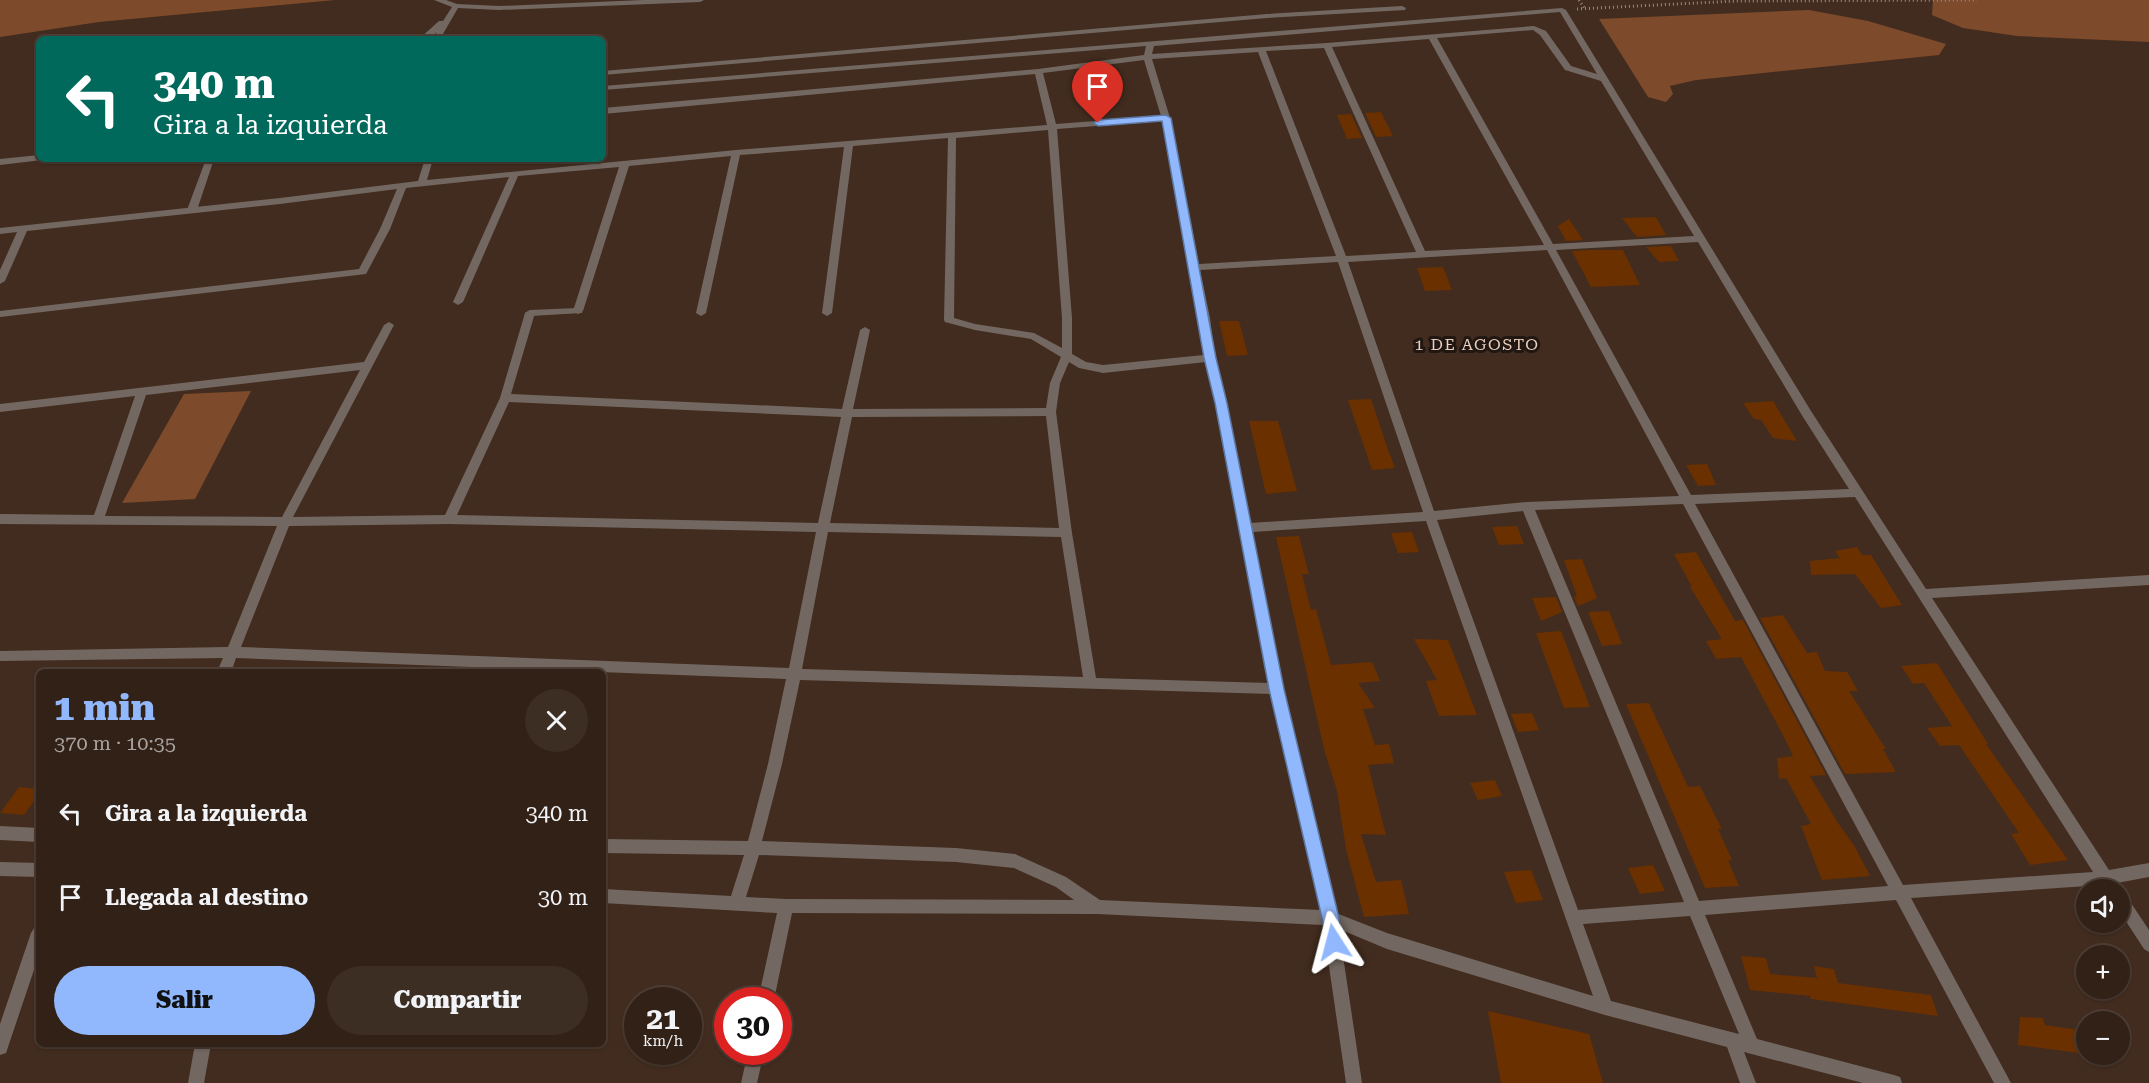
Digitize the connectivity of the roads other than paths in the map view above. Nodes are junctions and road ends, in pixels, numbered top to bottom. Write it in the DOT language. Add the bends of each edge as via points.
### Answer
graph roads {
  1 [pos="438,0"];
  2 [pos="700,0"];
  3 [pos="456,6"];
  4 [pos="1402,8"];
  5 [pos="450,16"];
  6 [pos="427,36"];
  7 [pos="438,36"];
  8 [pos="1432,37"];
  9 [pos="1151,43"];
  10 [pos="1327,45"];
  11 [pos="1261,49"];
  12 [pos="1147,57"];
  13 [pos="1038,71"];
  14 [pos="606,73"];
  15 [pos="1603,79"];
  16 [pos="606,88"];
  17 [pos="606,111"];
  18 [pos="1166,118"];
  19 [pos="1052,126"];
  20 [pos="952,136"];
  21 [pos="849,144"];
  22 [pos="736,153"];
  23 [pos="36,158"];
  24 [pos="0,162"];
  25 [pos="209,162"];
  26 [pos="428,162"];
  27 [pos="625,164"];
  28 [pos="515,174"];
  29 [pos="422,183"];
  30 [pos="403,185"];
  31 [pos="192,210"];
  32 [pos="24,228"];
  33 [pos="0,231"];
  34 [pos="1701,239"];
  35 [pos="1550,247"];
  36 [pos="1422,255"];
  37 [pos="1342,259"];
  38 [pos="1195,267"];
  39 [pos="0,281"];
  40 [pos="458,302"];
  41 [pos="700,313"];
  42 [pos="827,313"];
  43 [pos="0,314"];
  44 [pos="389,325"];
  45 [pos="865,330"];
  46 [pos="1067,355"];
  47 [pos="1210,358"];
  48 [pos="368,364"];
  49 [pos="142,391"];
  50 [pos="505,398"];
  51 [pos="0,408"];
  52 [pos="1051,412"];
  53 [pos="848,413"];
  54 [pos="1857,493"];
  55 [pos="1687,499"];
  56 [pos="1527,506"];
  57 [pos="1430,516"];
  58 [pos="0,519"];
  59 [pos="449,519"];
  60 [pos="98,520"];
  61 [pos="285,522"];
  62 [pos="823,526"];
  63 [pos="1245,528"];
  64 [pos="1066,533"];
  65 [pos="2149,580"];
  66 [pos="1923,594"];
  67 [pos="233,652"];
  68 [pos="0,656"];
  69 [pos="225,669"];
  70 [pos="796,674"];
  71 [pos="1090,683"];
  72 [pos="1277,689"];
  73 [pos="0,833"];
  74 [pos="36,835"];
  75 [pos="606,846"];
  76 [pos="755,848"];
  77 [pos="0,869"];
  78 [pos="36,870"];
  79 [pos="2149,870"];
  80 [pos="2107,879"];
  81 [pos="2124,879"];
  82 [pos="2076,885"];
  83 [pos="1900,892"];
  84 [pos="606,896"];
  85 [pos="736,903"];
  86 [pos="786,906"];
  87 [pos="1098,907"];
  88 [pos="1695,908"];
  89 [pos="2130,915"];
  90 [pos="1330,918"];
  91 [pos="1572,918"];
  92 [pos="36,942"];
  93 [pos="2149,944"];
  94 [pos="769,987"];
  95 [pos="1605,1007"];
  96 [pos="1732,1040"];
  97 [pos="1752,1046"];
  98 [pos="0,1047"];
  99 [pos="202,1047"];
  100 [pos="753,1065"];
  101 [pos="196,1083"];
  102 [pos="749,1083"];
  103 [pos="1354,1083"];
  104 [pos="1748,1083"];
  105 [pos="1894,1083"];
  106 [pos="2003,1083"];
  1 -- 3 [label="street"];
  2 -- 3 [label="street" via="527,8"];
  3 -- 5 [label="street"];
  4 -- 14 [label="street"];
  5 -- 6 [label="street"];
  5 -- 7 [label="street"];
  8 -- 10 [label="street"];
  8 -- 15 [label="street" via="1534,28 1543,33 1568,68"];
  8 -- 35 [label="street"];
  9 -- 12 [label="street"];
  9 -- 15 [label="street" via="1562,10"];
  9 -- 16 [label="street"];
  10 -- 11 [label="street"];
  10 -- 36 [label="street"];
  11 -- 12 [label="street"];
  11 -- 37 [label="street"];
  12 -- 13 [label="street"];
  12 -- 18 [label="street"];
  13 -- 17 [label="street"];
  13 -- 19 [label="street"];
  15 -- 34 [label="street"];
  18 -- 19 [label="street"];
  18 -- 38 [label="street"];
  19 -- 20 [label="street"];
  19 -- 46 [label="street"];
  20 -- 21 [label="street"];
  20 -- 46 [label="street" via="949,320 1034,336"];
  21 -- 22 [label="street"];
  21 -- 42 [label="street"];
  22 -- 27 [label="street"];
  22 -- 41 [label="street"];
  23 -- 24 [label="street"];
  25 -- 31 [label="street"];
  26 -- 29 [label="street"];
  27 -- 28 [label="street"];
  27 -- 50 [label="street" via="578,311 530,313"];
  28 -- 29 [label="street"];
  28 -- 40 [label="street"];
  29 -- 30 [label="street"];
  30 -- 31 [label="street"];
  30 -- 43 [label="street" via="363,272"];
  31 -- 32 [label="street"];
  32 -- 33 [label="street"];
  32 -- 39 [label="street"];
  34 -- 35 [label="street"];
  34 -- 54 [label="street"];
  35 -- 36 [label="street"];
  35 -- 55 [label="street"];
  36 -- 37 [label="street"];
  37 -- 38 [label="street"];
  37 -- 57 [label="street"];
  38 -- 47 [label="street"];
  44 -- 48 [label="street"];
  45 -- 53 [label="street"];
  46 -- 47 [label="street" via="1083,365 1103,369"];
  46 -- 52 [label="street" via="1055,383"];
  47 -- 63 [label="street"];
  48 -- 49 [label="street"];
  48 -- 61 [label="street"];
  49 -- 51 [label="street"];
  49 -- 60 [label="street"];
  50 -- 53 [label="street"];
  50 -- 59 [label="street"];
  52 -- 53 [label="street"];
  52 -- 64 [label="street"];
  53 -- 62 [label="street"];
  54 -- 55 [label="street"];
  54 -- 66 [label="street"];
  55 -- 56 [label="street"];
  55 -- 83 [label="street"];
  56 -- 57 [label="street"];
  56 -- 88 [label="street"];
  57 -- 63 [label="street"];
  57 -- 91 [label="street"];
  58 -- 60 [label="street"];
  59 -- 61 [label="street"];
  59 -- 62 [label="street"];
  60 -- 61 [label="street"];
  61 -- 67 [label="street"];
  62 -- 64 [label="street"];
  62 -- 70 [label="street"];
  63 -- 72 [label="street"];
  64 -- 71 [label="street"];
  65 -- 66 [label="street"];
  66 -- 80 [label="street"];
  67 -- 68 [label="street"];
  67 -- 69 [label="street"];
  67 -- 70 [label="street"];
  70 -- 71 [label="street"];
  70 -- 76 [label="street"];
  71 -- 72 [label="street"];
  72 -- 90 [label="street"];
  73 -- 74 [label="street"];
  75 -- 76 [label="street"];
  76 -- 85 [label="street"];
  76 -- 87 [label="street" via="956,855 1015,861 1061,882"];
  77 -- 78 [label="street"];
  79 -- 81 [label="street"];
  82 -- 83 [label="street"];
  83 -- 88 [label="street"];
  83 -- 106 [label="street"];
  84 -- 85 [label="street"];
  85 -- 86 [label="street"];
  86 -- 87 [label="street"];
  86 -- 94 [label="street"];
  87 -- 90 [label="street"];
  88 -- 91 [label="street"];
  88 -- 97 [label="street"];
  89 -- 93 [label="street"];
  90 -- 95 [label="street" via="1387,941"];
  90 -- 103 [label="street"];
  91 -- 95 [label="street"];
  92 -- 98 [label="street"];
  95 -- 96 [label="street"];
  96 -- 97 [label="street"];
  96 -- 104 [label="street"];
  97 -- 105 [label="street"];
  99 -- 101 [label="street"];
  100 -- 102 [label="street"];
}
